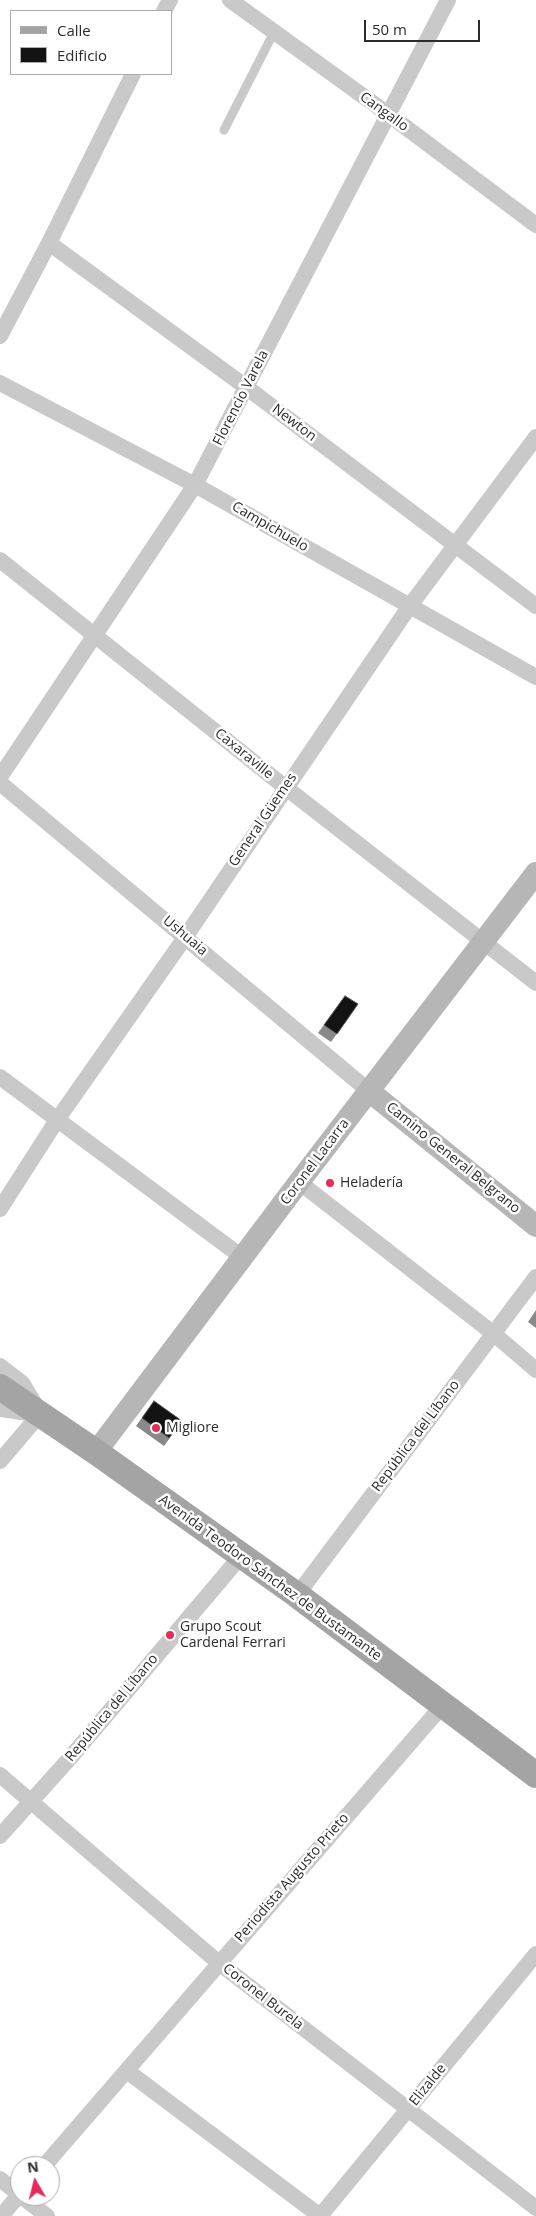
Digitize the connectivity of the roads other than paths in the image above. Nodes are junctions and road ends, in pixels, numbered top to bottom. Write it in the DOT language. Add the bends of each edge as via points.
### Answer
graph roads {
  1 [pos="230,0"];
  2 [pos="448,0"];
  3 [pos="274,32"];
  4 [pos="133,75"];
  5 [pos="388,114"];
  6 [pos="224,130"];
  7 [pos="536,225"];
  8 [pos="49,243"];
  9 [pos="0,336"];
  10 [pos="0,383"];
  11 [pos="246,387"];
  12 [pos="536,438"];
  13 [pos="195,485"];
  14 [pos="456,547"];
  15 [pos="0,560"];
  16 [pos="536,606"];
  17 [pos="409,607"];
  18 [pos="96,636"];
  19 [pos="536,677"];
  20 [pos="0,777"];
  21 [pos="0,783"];
  22 [pos="285,787"];
  23 [pos="536,873"];
  24 [pos="186,936"];
  25 [pos="484,942"];
  26 [pos="536,983"];
  27 [pos="0,1077"];
  28 [pos="369,1091"];
  29 [pos="57,1120"];
  30 [pos="299,1182"];
  31 [pos="0,1209"];
  32 [pos="536,1226"];
  33 [pos="242,1257"];
  34 [pos="536,1278"];
  35 [pos="494,1334"];
  36 [pos="0,1366"];
  37 [pos="536,1370"];
  38 [pos="0,1388"];
  39 [pos="0,1409"];
  40 [pos="40,1414"];
  41 [pos="96,1452"];
  42 [pos="0,1461"];
  43 [pos="241,1556"];
  44 [pos="297,1595"];
  45 [pos="443,1704"];
  46 [pos="0,1775"];
  47 [pos="536,1775"];
  48 [pos="30,1801"];
  49 [pos="0,1836"];
  50 [pos="536,1954"];
  51 [pos="219,1963"];
  52 [pos="127,2071"];
  53 [pos="408,2109"];
  54 [pos="53,2156"];
  55 [pos="0,2179"];
  56 [pos="10,2187"];
  57 [pos="10,2206"];
  58 [pos="34,2206"];
  59 [pos="531,2207"];
  60 [pos="1,2216"];
  61 [pos="47,2216"];
  62 [pos="320,2216"];
  1 -- 3 [label="street, Cangallo"];
  2 -- 5 [label="street, Florencio Varela"];
  3 -- 5 [label="street, Cangallo"];
  3 -- 6 [label="lane"];
  4 -- 8 [label="street"];
  5 -- 7 [label="street, Cangallo"];
  5 -- 11 [label="street, Florencio Varela"];
  8 -- 9 [label="street"];
  8 -- 11 [label="street, Newton"];
  10 -- 13 [label="street, Campichuelo"];
  11 -- 13 [label="street, Florencio Varela"];
  11 -- 14 [label="street, Newton"];
  12 -- 14 [label="street, General Güemes"];
  13 -- 17 [label="street, Campichuelo"];
  13 -- 18 [label="street, Florencio Varela"];
  14 -- 16 [label="street, Newton"];
  14 -- 17 [label="street, General Güemes"];
  15 -- 18 [label="street, Caxaraville"];
  17 -- 19 [label="street, Campichuelo"];
  17 -- 22 [label="street, General Güemes"];
  18 -- 20 [label="street, Florencio Varela"];
  18 -- 22 [label="street, Caxaraville"];
  21 -- 24 [label="street, Ushuaia"];
  22 -- 24 [label="street, General Güemes"];
  22 -- 25 [label="street, Caxaraville"];
  23 -- 25 [label="street, Coronel Lacarra"];
  24 -- 28 [label="street, Ushuaia"];
  24 -- 29 [label="street, General Güemes"];
  25 -- 26 [label="street, Caxaraville"];
  25 -- 28 [label="street, Coronel Lacarra"];
  27 -- 29 [label="street"];
  28 -- 30 [label="street, Coronel Lacarra"];
  28 -- 32 [label="street, Camino General Belgrano"];
  29 -- 31 [label="street, General Güemes"];
  29 -- 33 [label="street"];
  30 -- 33 [label="street, Coronel Lacarra"];
  30 -- 35 [label="street"];
  33 -- 41 [label="street, Coronel Lacarra"];
  34 -- 35 [label="street, República del Líbano"];
  35 -- 37 [label="street"];
  35 -- 44 [label="street, República del Líbano"];
  36 -- 40 [label="street" via="22,1383"];
  38 -- 40 [label="main road, Avenida Teodoro Sánchez de Bustamante"];
  39 -- 40 [label="street"];
  40 -- 41 [label="main road, Avenida Teodoro Sánchez de Bustamante"];
  40 -- 42 [label="street"];
  41 -- 43 [label="main road, Avenida Teodoro Sánchez de Bustamante"];
  43 -- 44 [label="main road, Avenida Teodoro Sánchez de Bustamante"];
  43 -- 48 [label="street, República del Líbano"];
  44 -- 45 [label="main road, Avenida Teodoro Sánchez de Bustamante"];
  45 -- 47 [label="main road, Avenida Teodoro Sánchez de Bustamante"];
  45 -- 51 [label="street, Periodista Augusto Prieto"];
  46 -- 48 [label="street, Coronel Burela"];
  48 -- 49 [label="street, República del Líbano"];
  48 -- 51 [label="street, Coronel Burela"];
  50 -- 53 [label="street, Elizalde"];
  51 -- 52 [label="street, Periodista Augusto Prieto"];
  51 -- 53 [label="street, Coronel Burela"];
  52 -- 54 [label="street, Periodista Augusto Prieto"];
  52 -- 62 [label="street"];
  53 -- 59 [label="street, Coronel Burela"];
  53 -- 62 [label="street, Elizalde"];
  55 -- 56 [label="street"];
  57 -- 60 [label="street"];
  58 -- 61 [label="street"];
}
